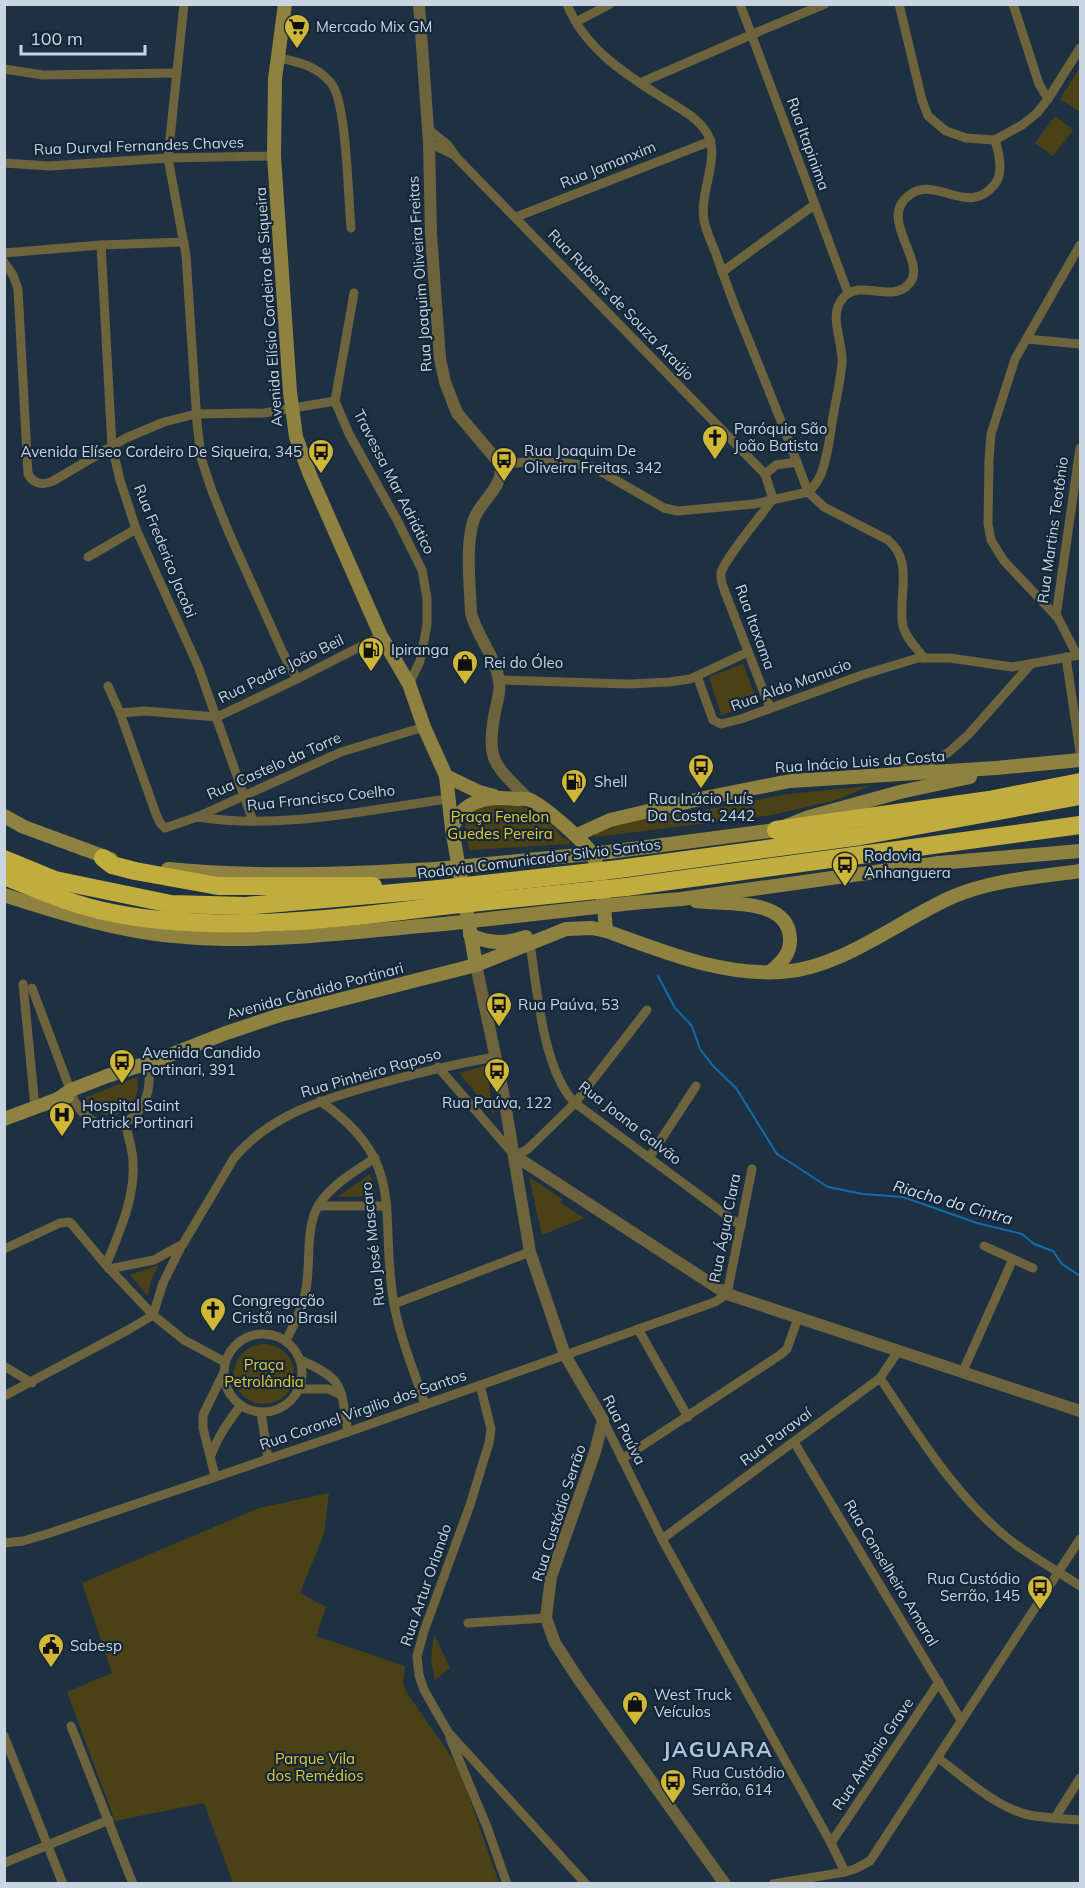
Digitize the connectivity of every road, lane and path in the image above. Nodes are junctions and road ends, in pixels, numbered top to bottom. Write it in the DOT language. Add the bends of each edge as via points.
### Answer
graph roads {
  1 [pos="184,4"];
  2 [pos="284,4"];
  3 [pos="419,4"];
  4 [pos="567,4"];
  5 [pos="610,4"];
  6 [pos="740,4"];
  7 [pos="825,4"];
  8 [pos="899,4"];
  9 [pos="1012,4"];
  10 [pos="576,22"];
  11 [pos="751,35"];
  12 [pos="1080,48"];
  13 [pos="279,58"];
  14 [pos="4,69"];
  15 [pos="176,73"];
  16 [pos="640,83"];
  17 [pos="1048,99"];
  18 [pos="428,129"];
  19 [pos="995,140"];
  20 [pos="711,141"];
  21 [pos="429,143"];
  22 [pos="274,156"];
  23 [pos="456,156"];
  24 [pos="168,158"];
  25 [pos="4,163"];
  26 [pos="814,205"];
  27 [pos="516,217"];
  28 [pos="351,228"];
  29 [pos="184,242"];
  30 [pos="100,245"];
  31 [pos="1080,245"];
  32 [pos="4,253"];
  33 [pos="4,261"];
  34 [pos="722,272"];
  35 [pos="354,293"];
  36 [pos="848,293"];
  37 [pos="1027,339"];
  38 [pos="1080,344"];
  39 [pos="335,401"];
  40 [pos="293,409"];
  41 [pos="196,414"];
  42 [pos="112,446"];
  43 [pos="1080,448"];
  44 [pos="797,462"];
  45 [pos="501,465"];
  46 [pos="765,474"];
  47 [pos="808,492"];
  48 [pos="773,500"];
  49 [pos="136,529"];
  50 [pos="88,557"];
  51 [pos="1056,616"];
  52 [pos="381,636"];
  53 [pos="748,652"];
  54 [pos="1079,655"];
  55 [pos="1066,657"];
  56 [pos="924,658"];
  57 [pos="1031,664"];
  58 [pos="697,676"];
  59 [pos="297,680"];
  60 [pos="499,680"];
  61 [pos="409,684"];
  62 [pos="108,686"];
  63 [pos="770,708"];
  64 [pos="120,713"];
  65 [pos="217,717"];
  66 [pos="422,723"];
  67 [pos="949,752"];
  68 [pos="1080,752"];
  69 [pos="1080,760"];
  70 [pos="996,768"];
  71 [pos="946,772"];
  72 [pos="897,773"];
  73 [pos="446,776"];
  74 [pos="1080,782"];
  75 [pos="244,795"];
  76 [pos="497,796"];
  77 [pos="1080,796"];
  78 [pos="448,799"];
  79 [pos="529,800"];
  80 [pos="4,816"];
  81 [pos="197,816"];
  82 [pos="253,821"];
  83 [pos="1080,825"];
  84 [pos="452,829"];
  85 [pos="776,830"];
  86 [pos="577,835"];
  87 [pos="1080,850"];
  88 [pos="103,858"];
  89 [pos="4,859"];
  90 [pos="1080,871"];
  91 [pos="4,876"];
  92 [pos="4,895"];
  93 [pos="439,895"];
  94 [pos="629,895"];
  95 [pos="681,899"];
  96 [pos="606,931"];
  97 [pos="559,932"];
  98 [pos="470,935"];
  99 [pos="530,945"];
  100 [pos="477,965"];
  101 [pos="770,972"];
  102 [pos="447,973"];
  103 [pos="647,1010"];
  104 [pos="495,1057"];
  105 [pos="152,1063"];
  106 [pos="438,1067"];
  107 [pos="696,1086"];
  108 [pos="72,1093"];
  109 [pos="320,1101"];
  110 [pos="575,1103"];
  111 [pos="35,1107"];
  112 [pos="4,1119"];
  113 [pos="125,1123"];
  114 [pos="515,1156"];
  115 [pos="375,1158"];
  116 [pos="649,1158"];
  117 [pos="752,1169"];
  118 [pos="319,1206"];
  119 [pos="387,1206"];
  120 [pos="741,1226"];
  121 [pos="183,1244"];
  122 [pos="984,1246"];
  123 [pos="4,1249"];
  124 [pos="530,1252"];
  125 [pos="1013,1259"];
  126 [pos="108,1267"];
  127 [pos="1033,1268"];
  128 [pos="727,1294"];
  129 [pos="394,1304"];
  130 [pos="153,1315"];
  131 [pos="798,1318"];
  132 [pos="638,1329"];
  133 [pos="286,1341"];
  134 [pos="899,1350"];
  135 [pos="565,1355"];
  136 [pos="300,1360"];
  137 [pos="225,1362"];
  138 [pos="4,1366"];
  139 [pos="963,1371"];
  140 [pos="223,1374"];
  141 [pos="880,1378"];
  142 [pos="32,1383"];
  143 [pos="480,1385"];
  144 [pos="298,1389"];
  145 [pos="341,1395"];
  146 [pos="4,1396"];
  147 [pos="425,1404"];
  148 [pos="241,1406"];
  149 [pos="1080,1411"];
  150 [pos="261,1412"];
  151 [pos="688,1417"];
  152 [pos="603,1420"];
  153 [pos="348,1432"];
  154 [pos="794,1442"];
  155 [pos="211,1455"];
  156 [pos="268,1459"];
  157 [pos="622,1459"];
  158 [pos="215,1476"];
  159 [pos="662,1539"];
  160 [pos="1080,1539"];
  161 [pos="4,1543"];
  162 [pos="1059,1572"];
  163 [pos="1080,1586"];
  164 [pos="546,1617"];
  165 [pos="468,1623"];
  166 [pos="939,1682"];
  167 [pos="961,1720"];
  168 [pos="71,1726"];
  169 [pos="448,1732"];
  170 [pos="4,1736"];
  171 [pos="938,1758"];
  172 [pos="1080,1778"];
  173 [pos="1055,1818"];
  174 [pos="109,1820"];
  175 [pos="1080,1820"];
  176 [pos="831,1843"];
  177 [pos="47,1845"];
  178 [pos="4,1863"];
  179 [pos="845,1872"];
  180 [pos="63,1884"];
  181 [pos="133,1884"];
  182 [pos="507,1884"];
  183 [pos="586,1884"];
  184 [pos="725,1884"];
  185 [pos="772,1884"];
  1 -- 15 [label="street"];
  2 -- 13 [label="main road, Avenida Elísio Cordeiro de Siqueira"];
  3 -- 18 [label="street, Rua Joaquim Oliveira Freitas"];
  4 -- 10 [label="street"];
  5 -- 10 [label="street"];
  6 -- 11 [label="street, Rua Itapinima"];
  7 -- 11 [label="street"];
  8 -- 19 [label="street" via="928,116 946,131 966,138"];
  9 -- 17 [label="street" via="1039,84"];
  10 -- 16 [label="street" via="604,56"];
  11 -- 16 [label="street"];
  11 -- 26 [label="street, Rua Itapinima"];
  12 -- 17 [label="street"];
  13 -- 22 [label="main road, Avenida Elísio Cordeiro de Siqueira"];
  13 -- 28 [label="street" via="312,67 338,94"];
  14 -- 15 [label="street" via="43,75"];
  15 -- 24 [label="street"];
  16 -- 20 [label="street" via="703,127"];
  17 -- 19 [label="street" via="1022,125"];
  18 -- 21 [label="street, Rua Joaquim Oliveira Freitas"];
  18 -- 23 [label="street, Rua Rubens de Souza Araújo"];
  19 -- 36 [label="street" via="1000,165 998,181 989,191 970,199 923,190 912,193 900,206 898,217 913,268 914,277 909,285 889,293"];
  20 -- 27 [label="street, Rua Jamanxim"];
  20 -- 34 [label="street" via="704,220"];
  21 -- 23 [label="street, Rua Rubens de Souza Araújo"];
  21 -- 45 [label="street, Rua Joaquim Oliveira Freitas" via="434,281 445,382 457,413"];
  22 -- 24 [label="street, Rua Durval Fernandes Chaves"];
  22 -- 40 [label="main road, Avenida Elísio Cordeiro de Siqueira"];
  23 -- 27 [label="street, Rua Rubens de Souza Araújo"];
  24 -- 25 [label="street, Rua Durval Fernandes Chaves" via="50,166"];
  24 -- 29 [label="street"];
  26 -- 34 [label="street"];
  26 -- 36 [label="street, Rua Itapinima"];
  27 -- 46 [label="street, Rua Rubens de Souza Araújo"];
  29 -- 30 [label="street"];
  29 -- 41 [label="street"];
  30 -- 32 [label="street"];
  30 -- 42 [label="street, Rua Frederico Jacobi"];
  31 -- 37 [label="street"];
  33 -- 42 [label="street" via="18,289 30,477 47,484"];
  34 -- 44 [label="street"];
  35 -- 39 [label="street, Travessa Mar Adriático"];
  36 -- 47 [label="street" via="836,307 842,368 826,458 821,475"];
  37 -- 38 [label="street"];
  37 -- 51 [label="street" via="1007,380 991,434 989,534 1004,561"];
  39 -- 40 [label="street"];
  39 -- 61 [label="street, Travessa Mar Adriático" via="422,570 427,625 420,661"];
  40 -- 41 [label="street"];
  40 -- 52 [label="main road, Avenida Elísio Cordeiro de Siqueira" via="300,451"];
  41 -- 42 [label="street" via="147,428"];
  41 -- 59 [label="street" via="201,458 212,491"];
  42 -- 49 [label="street, Rua Frederico Jacobi"];
  43 -- 51 [label="street, Rua Martins Teotônio"];
  44 -- 46 [label="street" via="776,465"];
  44 -- 47 [label="street"];
  45 -- 48 [label="street" via="532,461 593,467 673,511"];
  45 -- 60 [label="street" via="499,483 474,519 470,535 471,613"];
  46 -- 48 [label="street"];
  47 -- 48 [label="street"];
  47 -- 56 [label="street" via="824,507 897,548 903,579 903,625"];
  48 -- 53 [label="street, Rua Itaxama" via="722,572 725,592"];
  49 -- 50 [label="street"];
  49 -- 65 [label="street, Rua Frederico Jacobi"];
  51 -- 54 [label="street"];
  52 -- 59 [label="street, Rua Padre João Beil"];
  52 -- 61 [label="main road, Avenida Elísio Cordeiro de Siqueira"];
  53 -- 58 [label="street"];
  53 -- 63 [label="street, Rua Itaxama"];
  54 -- 55 [label="street"];
  55 -- 57 [label="street"];
  55 -- 68 [label="street"];
  56 -- 57 [label="street" via="1006,667"];
  56 -- 63 [label="street, Rua Aldo Manucio"];
  57 -- 67 [label="street"];
  58 -- 60 [label="street" via="628,684"];
  58 -- 63 [label="street, Rua Aldo Manucio" via="717,723 726,724"];
  59 -- 65 [label="street, Rua Padre João Beil"];
  60 -- 79 [label="street" via="491,752 499,767"];
  61 -- 66 [label="main road, Avenida Elísio Cordeiro de Siqueira"];
  62 -- 64 [label="street"];
  64 -- 65 [label="street, Rua Padre João Beil" via="146,711"];
  64 -- 81 [label="street, Rua Castelo da Torre" via="164,827"];
  65 -- 75 [label="street, Rua Frederico Jacobi"];
  66 -- 73 [label="main road, Avenida Elísio Cordeiro de Siqueira"];
  66 -- 75 [label="street, Rua Castelo da Torre" via="341,752"];
  67 -- 71 [label="street"];
  67 -- 72 [label="street"];
  69 -- 70 [label="main road, Rua Inácio Luis da Costa"];
  70 -- 71 [label="main road, Rua Inácio Luis da Costa"];
  70 -- 85 [label="main road" via="809,817"];
  71 -- 72 [label="main road, Rua Inácio Luis da Costa"];
  72 -- 86 [label="main road, Rua Inácio Luis da Costa" via="789,781 610,820"];
  73 -- 76 [label="main road"];
  73 -- 78 [label="main road, Avenida Elísio Cordeiro de Siqueira"];
  74 -- 85 [label="highway" via="957,806"];
  75 -- 81 [label="street, Rua Castelo da Torre"];
  75 -- 82 [label="street, Rua Frederico Jacobi"];
  76 -- 79 [label="main road"];
  76 -- 84 [label="main road" via="467,807 455,819"];
  77 -- 93 [label="highway, Rodovia Comunicador Silvio Santos, bridge" via="861,836"];
  78 -- 82 [label="street, Rua Francisco Coelho"];
  78 -- 84 [label="main road, Avenida Elísio Cordeiro de Siqueira"];
  79 -- 86 [label="main road"];
  80 -- 88 [label="main road"];
  81 -- 82 [label="street, Rua Francisco Coelho"];
  83 -- 94 [label="highway, Rodovia Comunicador Silvio Santos"];
  84 -- 98 [label="main road, Avenida Elísio Cordeiro de Siqueira"];
  85 -- 88 [label="main road, bridge" via="436,869 315,875 157,868"];
  86 -- 96 [label="main road" via="596,864"];
  87 -- 95 [label="main road" via="939,863"];
  88 -- 93 [label="highway" via="112,865 135,871 218,886 391,886"];
  89 -- 93 [label="highway, Rodovia Comunicador Silvio Santos" via="55,880 171,904 246,906"];
  90 -- 101 [label="main road, Avenida Cândido Portinari" via="969,891 818,965"];
  91 -- 93 [label="highway, Rodovia Comunicador Silvio Santos" via="100,910 182,922 362,915"];
  92 -- 94 [label="main road, bridge" via="108,926 184,937 247,939 444,924"];
  93 -- 94 [label="highway, Rodovia Comunicador Silvio Santos, bridge"];
  94 -- 95 [label="main road"];
  95 -- 101 [label="main road" via="764,907 779,914 788,926 791,944 783,961"];
  96 -- 97 [label="main road, Avenida Cândido Portinari" via="580,927"];
  96 -- 101 [label="main road, Avenida Cândido Portinari" via="718,968"];
  97 -- 98 [label="main road, Avenida Cândido Portinari" via="508,943"];
  97 -- 99 [label="main road, Avenida Cândido Portinari"];
  98 -- 100 [label="main road, Avenida Elísio Cordeiro de Siqueira"];
  98 -- 102 [label="main road" via="464,959"];
  99 -- 100 [label="main road, Avenida Cândido Portinari"];
  99 -- 110 [label="street, Rua Joana Galvão" via="551,1063 566,1095"];
  100 -- 102 [label="main road, Avenida Cândido Portinari"];
  100 -- 104 [label="street, Rua Paúva"];
  102 -- 105 [label="main road, Avenida Cândido Portinari" via="280,1015"];
  103 -- 110 [label="street"];
  104 -- 106 [label="street, Rua Pinheiro Raposo"];
  104 -- 114 [label="street, Rua Paúva"];
  105 -- 108 [label="main road, Avenida Cândido Portinari"];
  105 -- 113 [label="street" via="146,1102"];
  106 -- 109 [label="street, Rua Pinheiro Raposo"];
  106 -- 114 [label="street"];
  107 -- 116 [label="street"];
  108 -- 111 [label="main road, Avenida Cândido Portinari"];
  108 -- 111 [label="street" via="27,986"];
  108 -- 113 [label="street" via="78,1108 94,1122"];
  109 -- 115 [label="street, Rua José Mascaro" via="353,1126"];
  109 -- 121 [label="street, Rua Pinheiro Raposo" via="273,1124 244,1146"];
  110 -- 114 [label="street" via="528,1149"];
  110 -- 116 [label="street, Rua Joana Galvão"];
  111 -- 112 [label="main road, Avenida Cândido Portinari"];
  113 -- 126 [label="street" via="133,1157 132,1186"];
  114 -- 124 [label="street, Rua Paúva"];
  114 -- 128 [label="street"];
  115 -- 118 [label="street" via="333,1189"];
  115 -- 119 [label="street, Rua José Mascaro"];
  116 -- 120 [label="street, Rua Joana Galvão"];
  117 -- 120 [label="street, Rua Água Clara"];
  118 -- 119 [label="street"];
  118 -- 133 [label="street" via="312,1227 306,1290"];
  119 -- 129 [label="street, Rua José Mascaro"];
  120 -- 128 [label="street, Rua Água Clara"];
  121 -- 126 [label="street" via="154,1260"];
  121 -- 130 [label="street, Rua Pinheiro Raposo" via="163,1283"];
  122 -- 125 [label="street"];
  123 -- 126 [label="street" via="67,1221"];
  124 -- 129 [label="street"];
  124 -- 135 [label="street, Rua Paúva"];
  125 -- 127 [label="street"];
  125 -- 139 [label="street"];
  126 -- 130 [label="street"];
  128 -- 131 [label="street"];
  128 -- 132 [label="street, Rua Coronel Virgilio dos Santos" via="697,1310"];
  129 -- 147 [label="street, Rua José Mascaro"];
  130 -- 137 [label="street" via="184,1340"];
  130 -- 142 [label="street"];
  131 -- 134 [label="street"];
  131 -- 151 [label="street" via="787,1349"];
  132 -- 135 [label="street, Rua Coronel Virgilio dos Santos"];
  132 -- 151 [label="street"];
  133 -- 136 [label="street"];
  133 -- 137 [label="street" via="269,1335 250,1336 230,1351"];
  134 -- 139 [label="street"];
  134 -- 141 [label="street, Rua Paravaí"];
  135 -- 143 [label="street, Rua Coronel Virgilio dos Santos"];
  135 -- 152 [label="street, Rua Paúva"];
  136 -- 144 [label="street"];
  136 -- 145 [label="street" via="330,1375"];
  137 -- 140 [label="street"];
  138 -- 142 [label="street"];
  139 -- 149 [label="street"];
  140 -- 148 [label="street" via="232,1397"];
  140 -- 155 [label="street" via="203,1415"];
  141 -- 154 [label="street, Rua Paravaí"];
  141 -- 162 [label="street" via="959,1489 1014,1544"];
  142 -- 146 [label="street"];
  143 -- 147 [label="street, Rua Coronel Virgilio dos Santos"];
  143 -- 169 [label="street, Rua Artur Orlando" via="491,1429 489,1443 417,1656 424,1690"];
  144 -- 145 [label="street" via="328,1389"];
  144 -- 150 [label="street" via="283,1406"];
  145 -- 153 [label="street"];
  147 -- 153 [label="street, Rua Coronel Virgilio dos Santos"];
  148 -- 150 [label="street"];
  148 -- 155 [label="street" via="227,1423"];
  150 -- 156 [label="street"];
  151 -- 157 [label="street"];
  152 -- 157 [label="street, Rua Paúva"];
  152 -- 164 [label="street, Rua Custódio Serrão" via="596,1452 551,1577"];
  153 -- 156 [label="street, Rua Coronel Virgilio dos Santos"];
  154 -- 159 [label="street, Rua Paravaí"];
  154 -- 166 [label="street, Rua Conselheiro Amaral"];
  155 -- 158 [label="street"];
  156 -- 158 [label="street, Rua Coronel Virgilio dos Santos"];
  157 -- 159 [label="street, Rua Paúva"];
  158 -- 161 [label="street, Rua Coronel Virgilio dos Santos" via="50,1533"];
  159 -- 176 [label="street, Rua Paúva"];
  160 -- 162 [label="street"];
  162 -- 163 [label="street"];
  162 -- 167 [label="street"];
  164 -- 165 [label="street"];
  164 -- 184 [label="street, Rua Custódio Serrão" via="555,1642 579,1680"];
  166 -- 167 [label="street, Rua Conselheiro Amaral"];
  166 -- 176 [label="street, Rua Antônio Grave"];
  167 -- 171 [label="street"];
  168 -- 174 [label="street"];
  169 -- 182 [label="street"];
  169 -- 183 [label="street, Rua Artur Orlando"];
  170 -- 177 [label="street"];
  171 -- 173 [label="street" via="1005,1805 1029,1815"];
  171 -- 179 [label="street" via="870,1861"];
  172 -- 173 [label="street"];
  173 -- 175 [label="street"];
  174 -- 177 [label="street"];
  174 -- 181 [label="street"];
  176 -- 179 [label="street, Rua Paúva"];
  177 -- 178 [label="street"];
  177 -- 180 [label="street"];
  179 -- 185 [label="street"];
}
